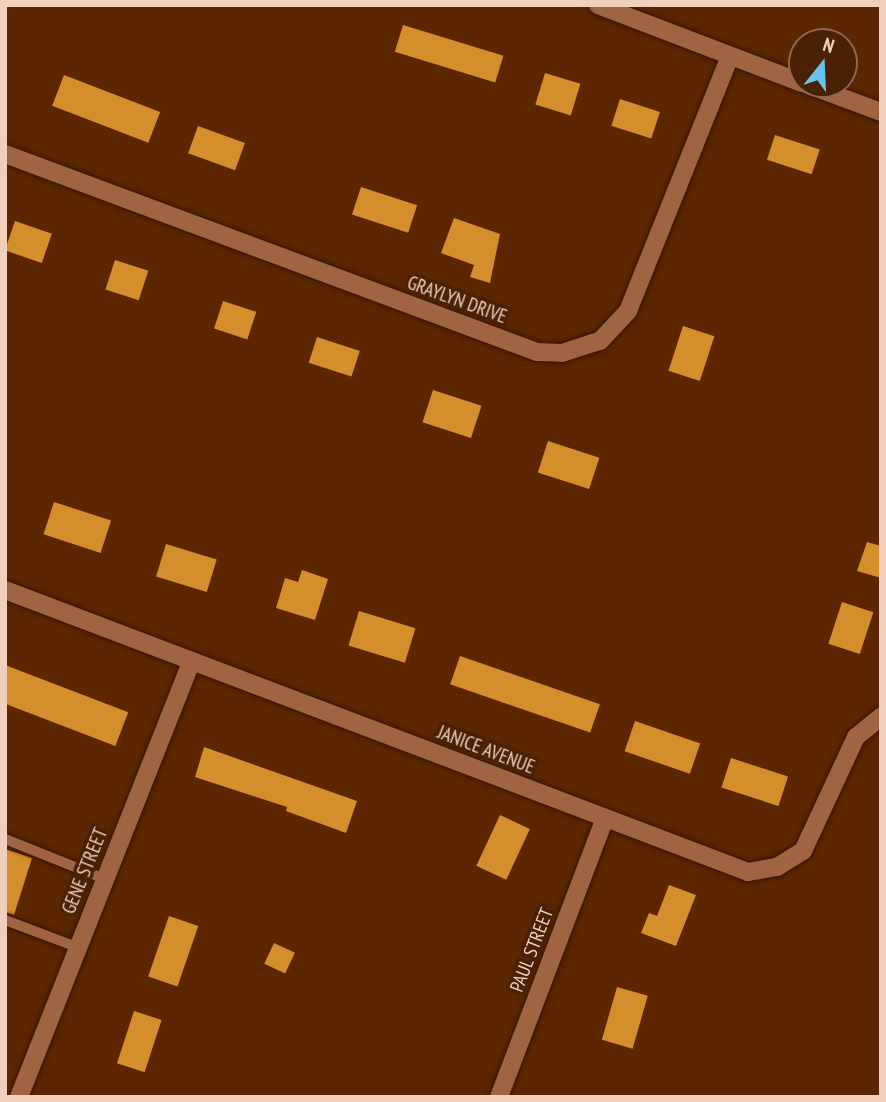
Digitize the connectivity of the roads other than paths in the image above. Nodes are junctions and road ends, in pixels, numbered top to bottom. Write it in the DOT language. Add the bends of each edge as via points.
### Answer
graph roads {
  1 [pos="598,5"];
  2 [pos="730,56"];
  3 [pos="788,77"];
  4 [pos="844,98"];
  5 [pos="881,112"];
  6 [pos="5,154"];
  7 [pos="5,590"];
  8 [pos="192,661"];
  9 [pos="881,717"];
  10 [pos="605,818"];
  11 [pos="5,839"];
  12 [pos="105,879"];
  13 [pos="5,920"];
  14 [pos="77,947"];
  15 [pos="19,1097"];
  16 [pos="499,1097"];
  1 -- 2 [label="street"];
  2 -- 3 [label="street"];
  2 -- 6 [label="street, GRAYLYN DRIVE" via="628,311 600,341 562,353 537,352"];
  4 -- 5 [label="street"];
  7 -- 8 [label="street, JANICE AVENUE"];
  8 -- 10 [label="street, JANICE AVENUE"];
  8 -- 12 [label="street, GENE STREET"];
  9 -- 10 [label="street, JANICE AVENUE" via="856,737 803,851 776,867 748,872"];
  10 -- 16 [label="street, PAUL STREET"];
  11 -- 12 [label="lane"];
  12 -- 14 [label="street, GENE STREET"];
  13 -- 14 [label="lane"];
  14 -- 15 [label="street, GENE STREET"];
}
